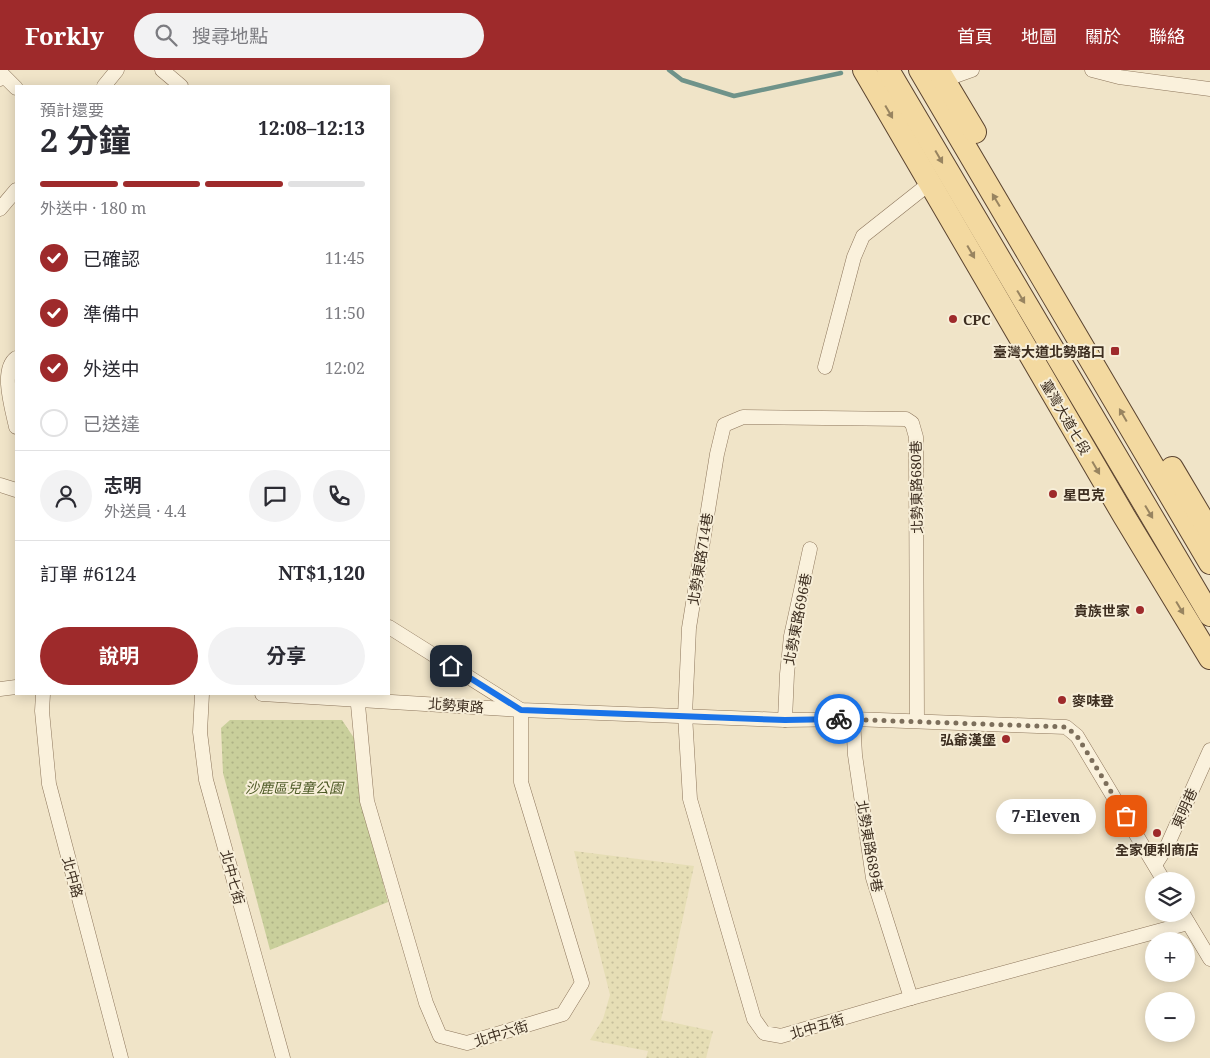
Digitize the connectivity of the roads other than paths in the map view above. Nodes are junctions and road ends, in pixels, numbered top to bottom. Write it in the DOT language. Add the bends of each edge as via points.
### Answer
graph roads {
  1 [pos="117,70"];
  2 [pos="162,70"];
  3 [pos="864,70"];
  4 [pos="888,70"];
  5 [pos="920,70"];
  6 [pos="972,70"];
  7 [pos="1092,70"];
  8 [pos="941,75"];
  9 [pos="0,79"];
  10 [pos="105,85"];
  11 [pos="181,85"];
  12 [pos="15,87"];
  13 [pos="1210,89"];
  14 [pos="930,183"];
  15 [pos="15,191"];
  16 [pos="0,209"];
  17 [pos="15,359"];
  18 [pos="825,367"];
  19 [pos="742,417"];
  20 [pos="15,423"];
  21 [pos="0,485"];
  22 [pos="15,490"];
  23 [pos="1210,532"];
  24 [pos="810,549"];
  25 [pos="1210,563"];
  26 [pos="1210,615"];
  27 [pos="390,628"];
  28 [pos="1210,658"];
  29 [pos="15,687"];
  30 [pos="0,689"];
  31 [pos="43,695"];
  32 [pos="202,695"];
  33 [pos="310,695"];
  34 [pos="357,696"];
  35 [pos="521,710"];
  36 [pos="686,715"];
  37 [pos="853,719"];
  38 [pos="785,720"];
  39 [pos="917,721"];
  40 [pos="1210,750"];
  41 [pos="1155,865"];
  42 [pos="1159,872"];
  43 [pos="1171,922"];
  44 [pos="1187,922"];
  45 [pos="1210,959"];
  46 [pos="911,998"];
  47 [pos="122,1058"];
  48 [pos="283,1058"];
  1 -- 10 [label="street"];
  2 -- 11 [label="street"];
  3 -- 14 [label="main road, 臺灣大道七段, one-way"];
  4 -- 26 [label="main road, 臺灣大道七段, one-way"];
  25 -- 5 [label="main road, one-way"];
  6 -- 8 [label="street"];
  7 -- 13 [label="street" via="1119,77"];
  8 -- 23 [label="main road"];
  9 -- 12 [label="street" via="3,76"];
  14 -- 18 [label="street" via="863,236 854,257"];
  14 -- 28 [label="main road, 臺灣大道七段, one-way"];
  15 -- 16 [label="street"];
  17 -- 20 [label="street" via="7,368 5,379"];
  19 -- 36 [label="street, 北勢東路714巷" via="724,425 717,454 688,628"];
  19 -- 39 [label="street, 北勢東路680巷" via="906,419 912,423 916,437"];
  21 -- 22 [label="street"];
  24 -- 38 [label="street, 北勢東路696巷" via="791,636"];
  27 -- 35 [label="street"];
  29 -- 30 [label="street"];
  31 -- 47 [label="street, 北中路" via="49,784"];
  32 -- 48 [label="street, 北中七街" via="200,732 206,780"];
  33 -- 34 [label="street, 北勢東路"];
  34 -- 35 [label="street, 北勢東路"];
  34 -- 35 [label="street, 北中六街" via="367,801 426,1003 440,1036 467,1044 563,1014 582,983 521,782"];
  35 -- 36 [label="street, 北勢東路"];
  36 -- 38 [label="street, 北勢東路"];
  36 -- 46 [label="street, 北中五街" via="690,799 754,1019 764,1033 781,1036"];
  37 -- 38 [label="street, 北勢東路"];
  37 -- 39 [label="street, 北勢東路"];
  37 -- 46 [label="street, 北勢東路689巷" via="855,755 874,878"];
  39 -- 41 [label="street, 北勢東路" via="1066,727 1077,736"];
  40 -- 41 [label="street, 東明巷" via="1168,846"];
  41 -- 42 [label="street, 北勢東路"];
  43 -- 46 [label="street, 北中五街"];
  44 -- 45 [label="street"];
}
